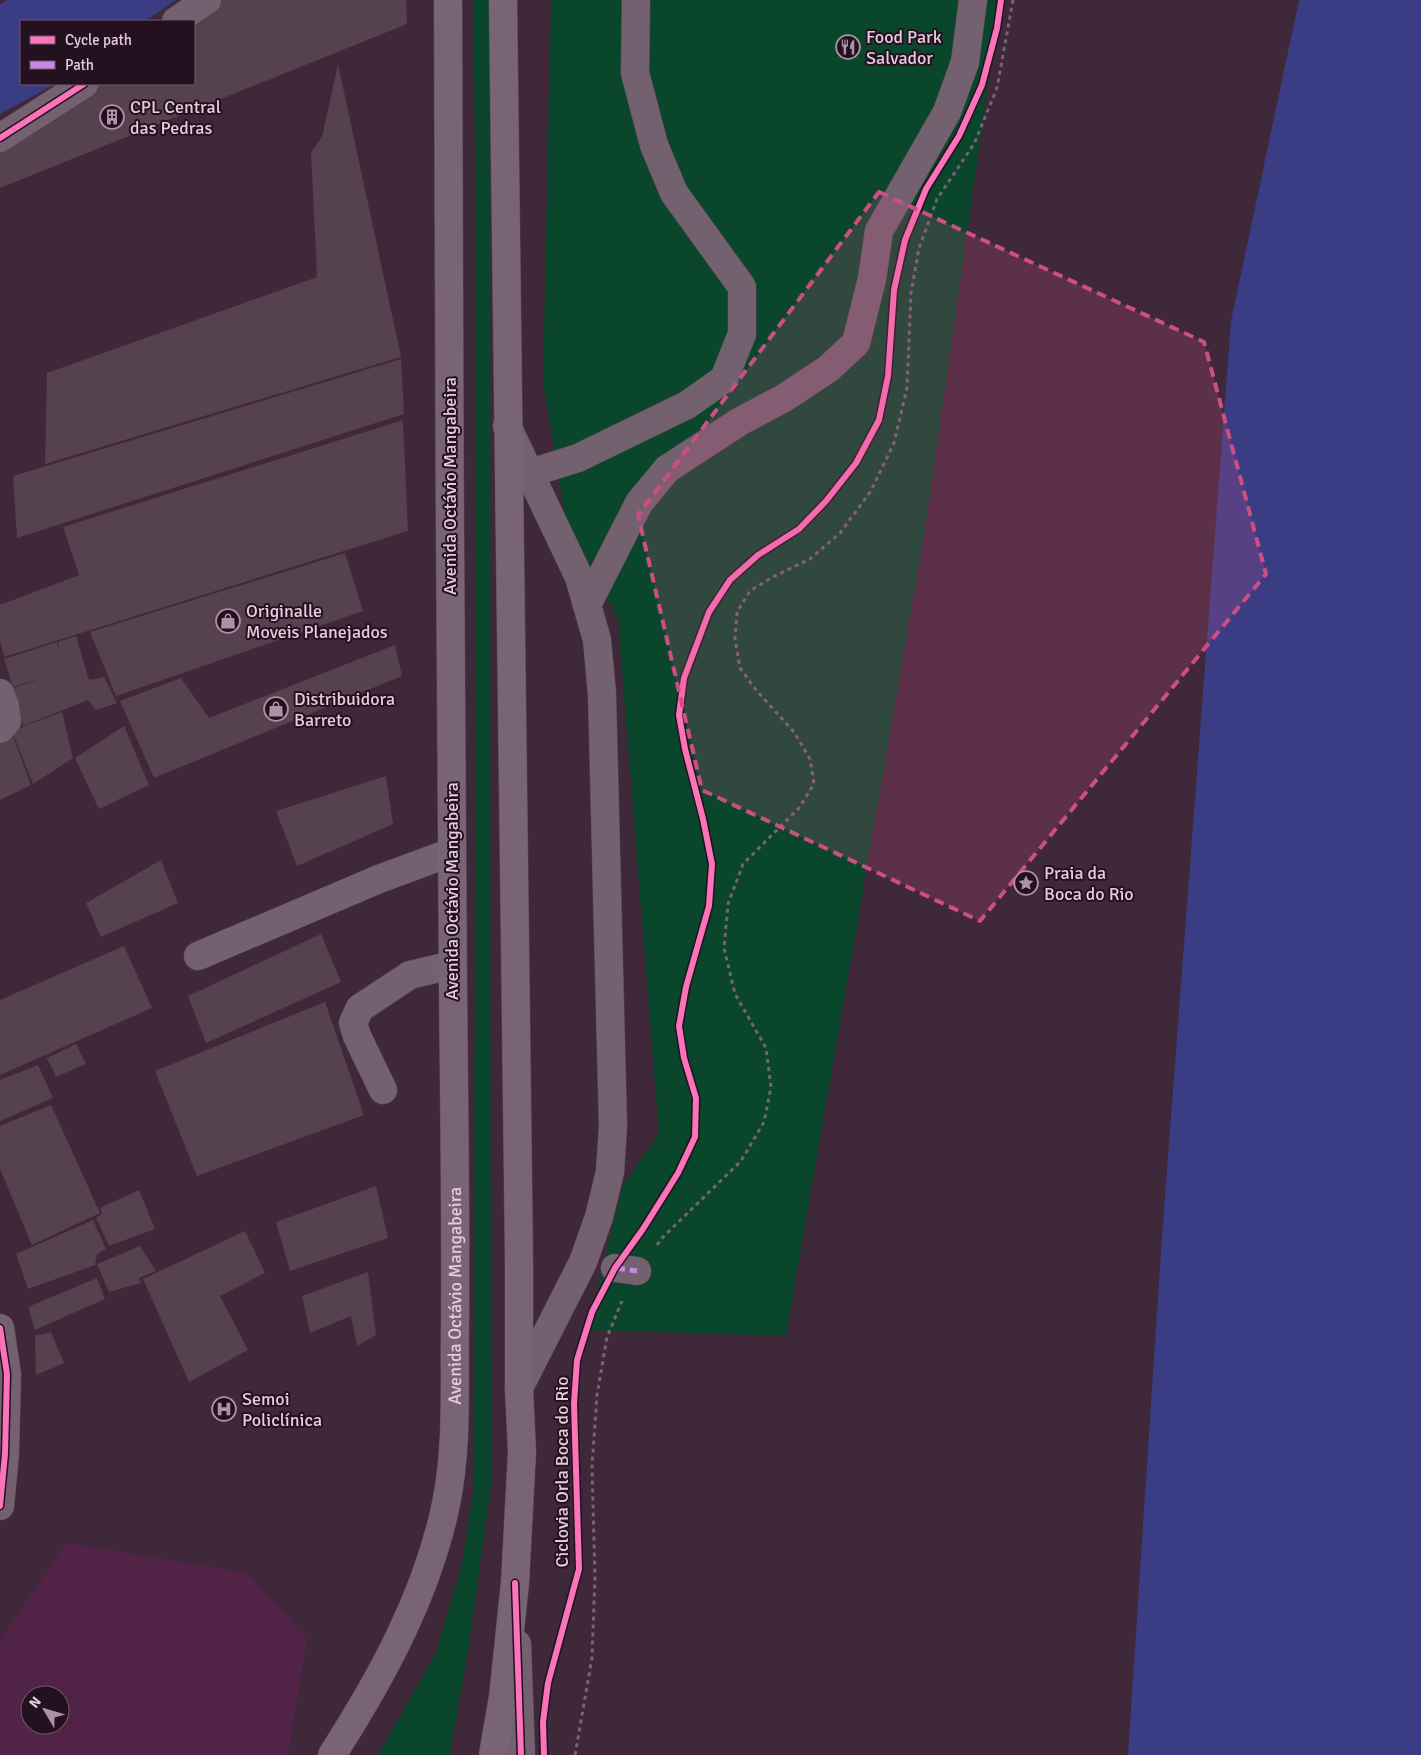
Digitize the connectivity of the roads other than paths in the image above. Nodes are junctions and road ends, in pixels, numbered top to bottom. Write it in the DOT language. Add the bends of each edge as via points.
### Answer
graph roads {
  1 [pos="207,0"];
  2 [pos="448,0"];
  3 [pos="503,0"];
  4 [pos="636,0"];
  5 [pos="973,0"];
  6 [pos="177,20"];
  7 [pos="82,85"];
  8 [pos="0,138"];
  9 [pos="507,426"];
  10 [pos="530,473"];
  11 [pos="587,605"];
  12 [pos="0,693"];
  13 [pos="0,729"];
  14 [pos="452,852"];
  15 [pos="198,956"];
  16 [pos="452,965"];
  17 [pos="382,1090"];
  18 [pos="0,1328"];
  19 [pos="3,1374"];
  20 [pos="519,1388"];
  21 [pos="0,1506"];
  22 [pos="515,1583"];
  23 [pos="332,1755"];
  24 [pos="493,1755"];
  25 [pos="521,1755"];
  1 -- 6 [label="street"];
  2 -- 14 [label="main road, Avenida Octávio Mangabeira"];
  3 -- 9 [label="main road"];
  4 -- 10 [label="street" via="635,73 654,145 674,194 742,287 742,334 724,379 687,405 578,458"];
  5 -- 11 [label="street" via="965,62 947,112 879,231 872,279 856,343 828,369 667,469 639,503"];
  7 -- 8 [label="street"];
  9 -- 10 [label="street"];
  9 -- 20 [label="main road"];
  10 -- 11 [label="street" via="579,577"];
  11 -- 20 [label="street" via="597,640 602,694 613,1126 610,1172 600,1217 583,1262"];
  12 -- 13 [label="street" via="7,714 7,721"];
  14 -- 15 [label="street"];
  14 -- 16 [label="main road, Avenida Octávio Mangabeira"];
  16 -- 17 [label="street" via="410,975 360,1008 353,1024 356,1036"];
  16 -- 23 [label="main road, Avenida Octávio Mangabeira" via="456,1258 454,1435 446,1504 427,1573 401,1636 366,1703"];
  18 -- 19 [label="street"];
  19 -- 21 [label="street" via="5,1454"];
  20 -- 22 [label="main road" via="522,1452"];
  22 -- 24 [label="main road" via="503,1697"];
  22 -- 25 [label="street"];
}
